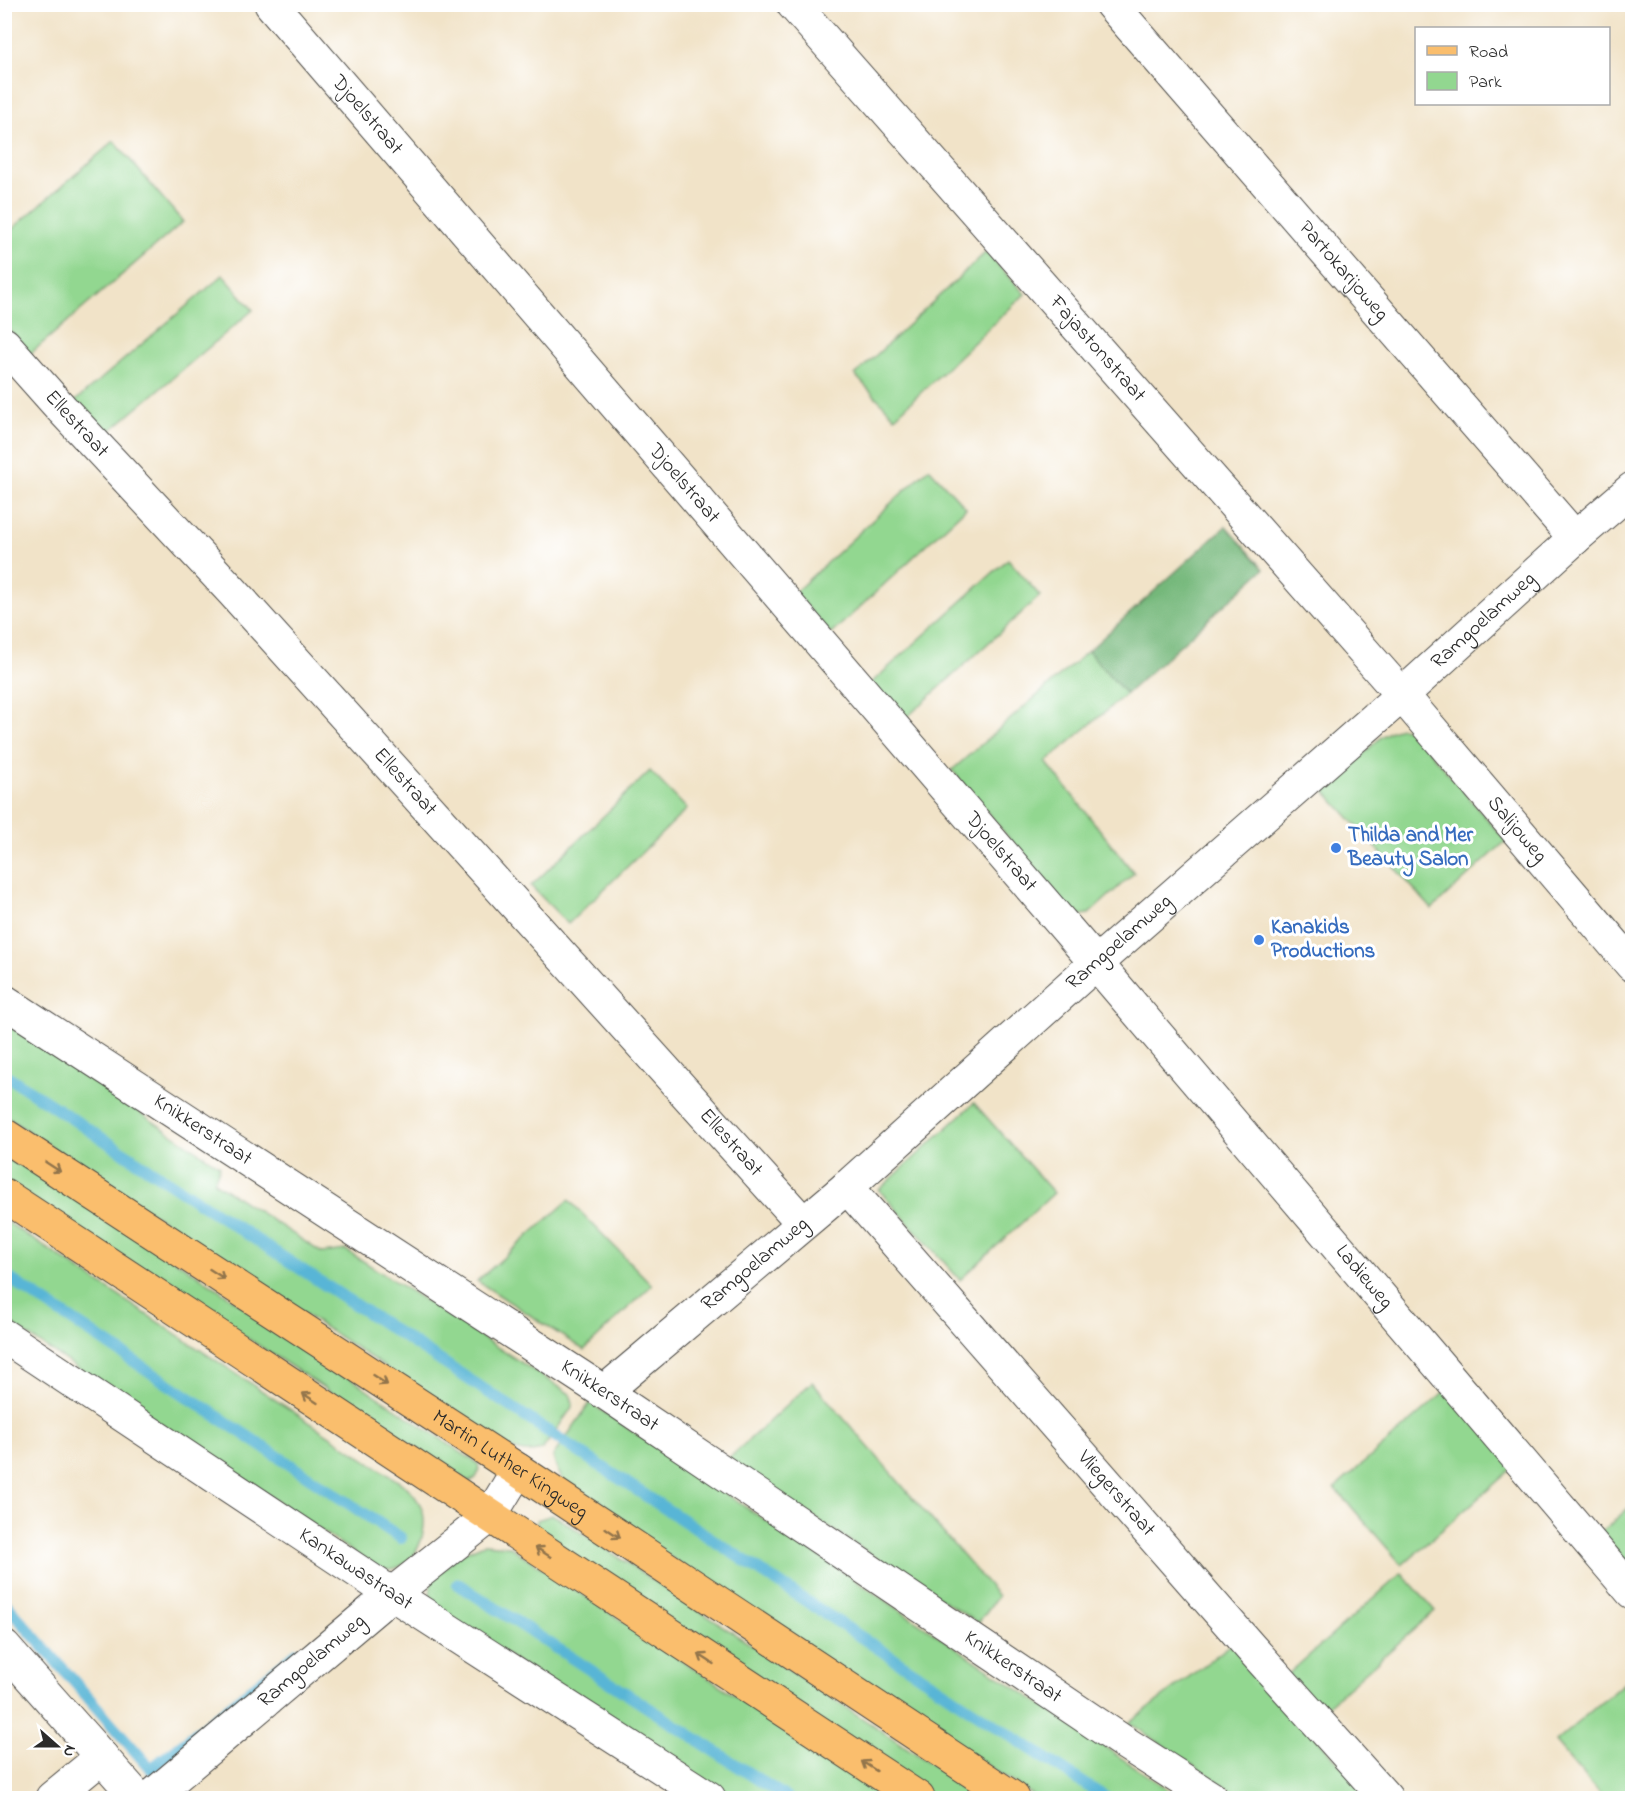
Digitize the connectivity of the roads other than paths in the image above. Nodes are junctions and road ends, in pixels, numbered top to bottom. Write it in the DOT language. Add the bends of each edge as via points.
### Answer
graph roads {
  1 [pos="272,4"];
  2 [pos="794,4"];
  3 [pos="1111,4"];
  4 [pos="4,344"];
  5 [pos="1632,489"];
  6 [pos="1575,538"];
  7 [pos="1402,695"];
  8 [pos="1096,963"];
  9 [pos="1632,965"];
  10 [pos="4,1001"];
  11 [pos="4,1135"];
  12 [pos="847,1187"];
  13 [pos="4,1196"];
  14 [pos="803,1223"];
  15 [pos="4,1336"];
  16 [pos="604,1392"];
  17 [pos="518,1470"];
  18 [pos="490,1516"];
  19 [pos="1632,1592"];
  20 [pos="392,1594"];
  21 [pos="4,1647"];
  22 [pos="102,1757"];
  23 [pos="52,1798"];
  24 [pos="138,1798"];
  25 [pos="150,1798"];
  26 [pos="709,1798"];
  27 [pos="918,1798"];
  28 [pos="1013,1798"];
  29 [pos="1211,1798"];
  30 [pos="1386,1798"];
  1 -- 8 [label="street, Djoelstraat"];
  2 -- 7 [label="street, Fajastonstraat"];
  3 -- 6 [label="street, Partokarijoweg"];
  4 -- 14 [label="street, Ellestraat"];
  5 -- 6 [label="street, Ramgoelamweg"];
  6 -- 7 [label="street, Ramgoelamweg"];
  7 -- 8 [label="street, Ramgoelamweg"];
  7 -- 9 [label="street, Salijoweg"];
  8 -- 12 [label="street, Ramgoelamweg"];
  8 -- 19 [label="street, Ladieweg"];
  10 -- 16 [label="street, Knikkerstraat"];
  11 -- 17 [label="main road, Martin Luther Kingweg, one-way"];
  12 -- 14 [label="street, Ramgoelamweg"];
  12 -- 30 [label="street, Vliegerstraat"];
  18 -- 13 [label="main road, one-way"];
  14 -- 16 [label="street, Ramgoelamweg"];
  15 -- 20 [label="street, Kankawastraat"];
  16 -- 29 [label="street, Knikkerstraat"];
  17 -- 18 [label="street, Ramgoelamweg"];
  17 -- 28 [label="main road, Martin Luther Kingweg, one-way"];
  18 -- 20 [label="street, Ramgoelamweg"];
  27 -- 18 [label="main road, one-way"];
  20 -- 25 [label="street, Ramgoelamweg"];
  20 -- 26 [label="street, Kankawastraat"];
  21 -- 22 [label="street"];
  22 -- 23 [label="street"];
  22 -- 24 [label="street"];
}
